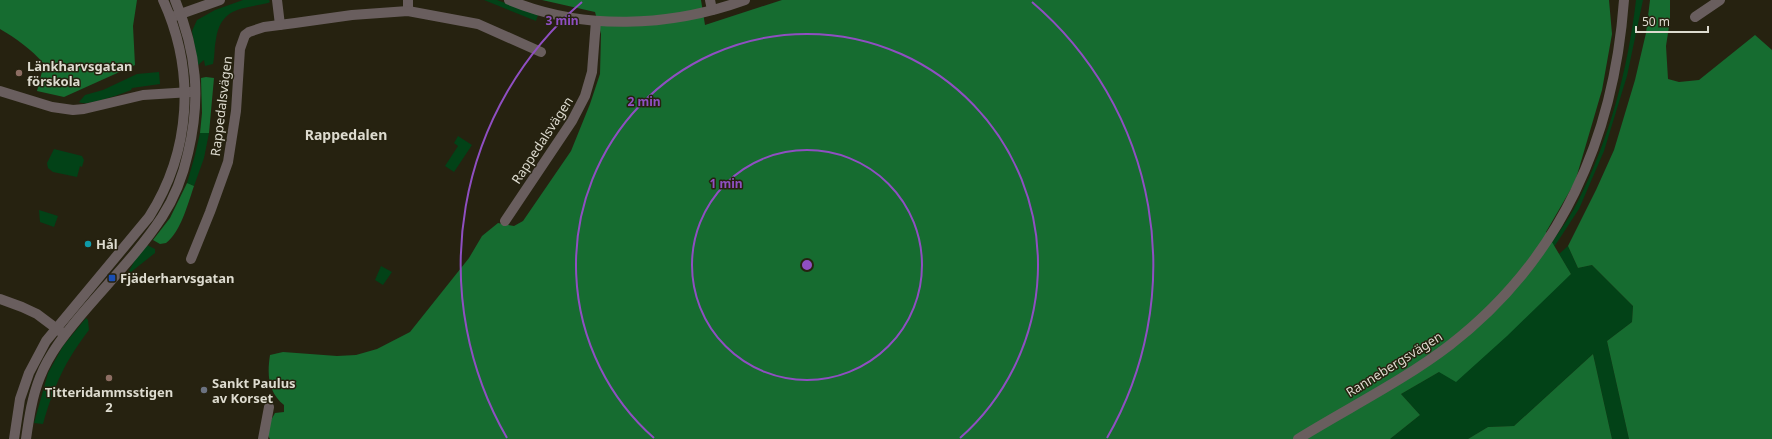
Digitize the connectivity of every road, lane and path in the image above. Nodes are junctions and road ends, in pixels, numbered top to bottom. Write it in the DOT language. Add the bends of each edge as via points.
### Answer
graph roads {
  1 [pos="163,0"];
  2 [pos="175,0"];
  3 [pos="220,0"];
  4 [pos="277,0"];
  5 [pos="408,0"];
  6 [pos="509,0"];
  7 [pos="745,0"];
  8 [pos="1624,0"];
  9 [pos="1720,0"];
  10 [pos="711,5"];
  11 [pos="408,11"];
  12 [pos="181,14"];
  13 [pos="1695,17"];
  14 [pos="170,18"];
  15 [pos="596,21"];
  16 [pos="280,25"];
  17 [pos="541,52"];
  18 [pos="0,90"];
  19 [pos="196,92"];
  20 [pos="184,93"];
  21 [pos="505,221"];
  22 [pos="191,259"];
  23 [pos="0,299"];
  24 [pos="55,328"];
  25 [pos="65,335"];
  26 [pos="269,407"];
  27 [pos="14,439"];
  28 [pos="26,439"];
  29 [pos="263,439"];
  30 [pos="1298,439"];
  1 -- 14 [label="street"];
  2 -- 12 [label="street"];
  3 -- 12 [label="street"];
  4 -- 16 [label="street"];
  5 -- 11 [label="street"];
  6 -- 15 [label="street" via="544,13"];
  7 -- 10 [label="street"];
  8 -- 30 [label="street, Rannebergsvägen" via="1614,77 1607,108 1590,158 1568,206 1525,271 1499,300 1450,345"];
  9 -- 13 [label="street"];
  10 -- 15 [label="street" via="679,17"];
  11 -- 16 [label="street, Rappedalsvägen" via="352,15"];
  11 -- 17 [label="street, Rappedalsvägen" via="478,24"];
  12 -- 14 [label="street"];
  12 -- 19 [label="street" via="191,51"];
  14 -- 20 [label="street" via="180,56"];
  15 -- 21 [label="street, Rappedalsvägen" via="592,72 585,96 572,121"];
  16 -- 22 [label="street, Rappedalsvägen" via="253,30 245,35 242,42 236,111 228,162"];
  18 -- 20 [label="street" via="52,107 73,110 143,95"];
  19 -- 20 [label="street"];
  19 -- 25 [label="street" via="196,115 192,136 179,185 171,202 146,239"];
  20 -- 24 [label="street" via="185,119 181,144 170,180 161,198 128,243"];
  23 -- 24 [label="street" via="22,306"];
  24 -- 25 [label="street"];
  24 -- 27 [label="street" via="29,373 20,400"];
  25 -- 28 [label="street" via="51,354 40,377"];
  26 -- 29 [label="street"];
}
